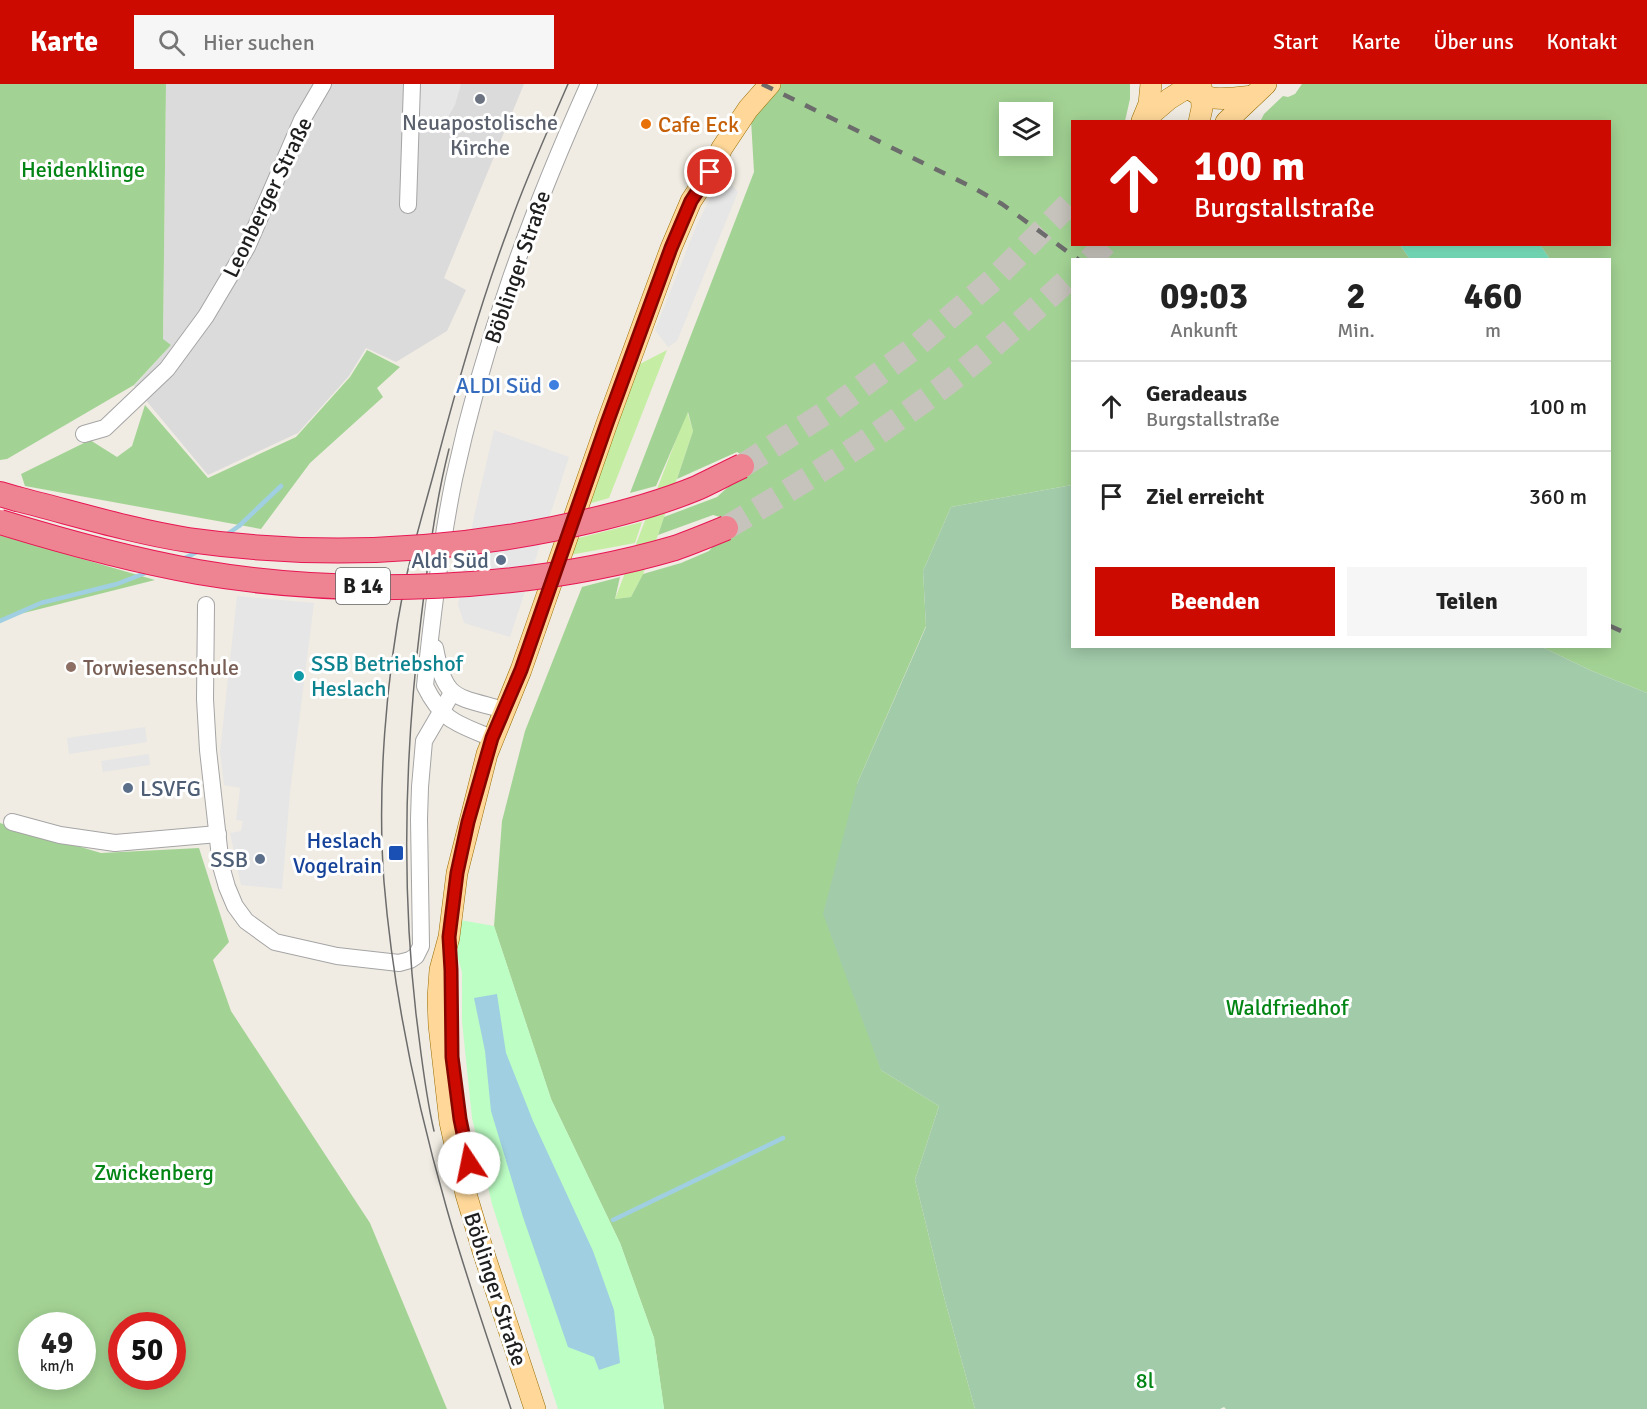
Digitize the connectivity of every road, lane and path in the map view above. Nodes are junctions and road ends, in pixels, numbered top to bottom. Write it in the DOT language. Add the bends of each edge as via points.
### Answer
graph roads {
  1 [pos="323,84"];
  2 [pos="412,84"];
  3 [pos="589,84"];
  4 [pos="754,84"];
  5 [pos="770,84"];
  6 [pos="1151,84"];
  7 [pos="1193,87"];
  8 [pos="1259,90"];
  9 [pos="1143,120"];
  10 [pos="1144,120"];
  11 [pos="1199,120"];
  12 [pos="1228,120"];
  13 [pos="691,201"];
  14 [pos="408,205"];
  15 [pos="84,434"];
  16 [pos="742,466"];
  17 [pos="8,496"];
  18 [pos="0,522"];
  19 [pos="726,528"];
  20 [pos="206,605"];
  21 [pos="432,632"];
  22 [pos="452,693"];
  23 [pos="504,710"];
  24 [pos="441,711"];
  25 [pos="492,738"];
  26 [pos="12,822"];
  27 [pos="218,834"];
  28 [pos="449,937"];
  29 [pos="535,1409"];
  30 [pos="544,1409"];
  1 -- 15 [label="street, Leonberger Straße" via="302,120 247,247 206,316 167,369 105,428"];
  2 -- 14 [label="street"];
  3 -- 21 [label="street, Böblinger Straße" via="528,227 492,334 454,480"];
  4 -- 13 [label="main road" via="728,116 708,150"];
  5 -- 13 [label="main road" via="737,123"];
  6 -- 9 [label="main road"];
  7 -- 8 [label="main road" via="1226,99"];
  7 -- 10 [label="main road" via="1156,108"];
  7 -- 11 [label="main road"];
  8 -- 12 [label="main road"];
  13 -- 23 [label="main road" via="629,360"];
  16 -- 17 [label="highway, B 14, bridge" via="696,488 583,523 472,543 395,550 258,547 186,539"];
  18 -- 19 [label="highway, B 14, bridge" via="198,572 319,585 390,587 470,583 602,566 677,547"];
  20 -- 27 [label="street" via="206,719"];
  21 -- 22 [label="street, Böblinger Straße" via="439,671"];
  21 -- 24 [label="street, Böblinger Straße" via="425,686"];
  22 -- 23 [label="street"];
  22 -- 24 [label="street"];
  23 -- 25 [label="main road"];
  24 -- 25 [label="street, Böblinger Straße" via="450,720"];
  24 -- 27 [label="street" via="424,741 420,787 421,946 410,960 399,963 337,956 275,942 246,921 235,906 221,866"];
  25 -- 28 [label="main road" via="457,873"];
  26 -- 27 [label="street" via="60,835 115,843"];
  28 -- 29 [label="main road, Böblinger Straße" via="438,998 450,1122 466,1194"];
  28 -- 30 [label="main road, Böblinger Straße" via="452,1057 467,1152 503,1284"];
}
